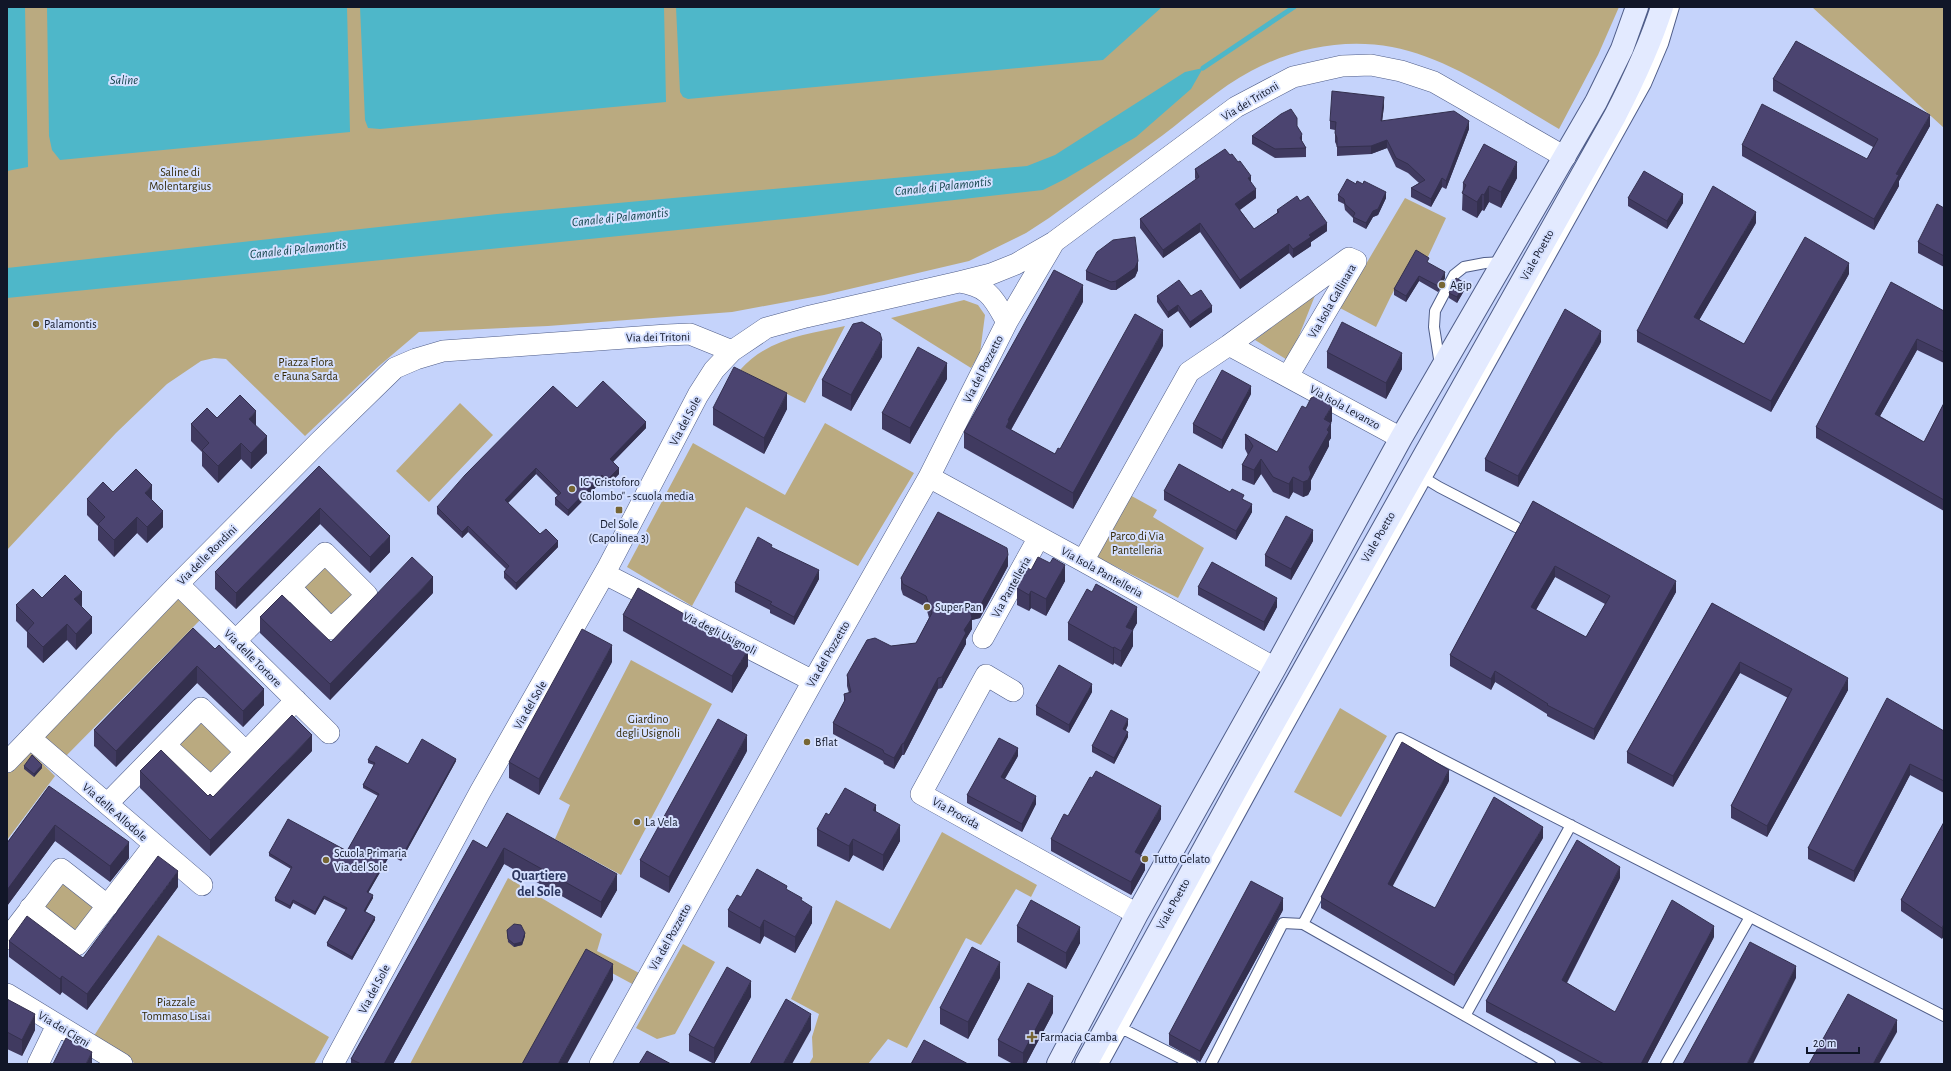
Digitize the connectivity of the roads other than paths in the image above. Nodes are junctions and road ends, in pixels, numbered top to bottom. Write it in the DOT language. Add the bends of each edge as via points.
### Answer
graph roads {
  1 [pos="1637,7"];
  2 [pos="1662,7"];
  3 [pos="1674,7"];
  4 [pos="1564,157"];
  5 [pos="1054,242"];
  6 [pos="1498,262"];
  7 [pos="959,282"];
  8 [pos="1007,322"];
  9 [pos="1229,345"];
  10 [pos="732,351"];
  11 [pos="416,359"];
  12 [pos="1440,364"];
  13 [pos="1288,376"];
  14 [pos="1398,437"];
  15 [pos="1421,475"];
  16 [pos="929,477"];
  17 [pos="1516,527"];
  18 [pos="1039,537"];
  19 [pos="1083,561"];
  20 [pos="605,574"];
  21 [pos="178,584"];
  22 [pos="290,587"];
  23 [pos="983,638"];
  24 [pos="235,641"];
  25 [pos="1271,666"];
  26 [pos="813,681"];
  27 [pos="1013,691"];
  28 [pos="296,700"];
  29 [pos="329,733"];
  30 [pos="30,738"];
  31 [pos="165,745"];
  32 [pos="246,752"];
  33 [pos="7,762"];
  34 [pos="106,804"];
  35 [pos="1571,825"];
  36 [pos="154,845"];
  37 [pos="202,885"];
  38 [pos="108,906"];
  39 [pos="30,908"];
  40 [pos="1134,912"];
  41 [pos="1750,917"];
  42 [pos="1303,924"];
  43 [pos="7,939"];
  44 [pos="7,994"];
  45 [pos="1465,1016"];
  46 [pos="1944,1016"];
  47 [pos="57,1025"];
  48 [pos="1116,1025"];
  49 [pos="38,1064"];
  50 [pos="122,1064"];
  51 [pos="333,1064"];
  52 [pos="600,1064"];
  53 [pos="1048,1064"];
  54 [pos="1058,1064"];
  55 [pos="1086,1064"];
  56 [pos="1103,1064"];
  57 [pos="1192,1064"];
  58 [pos="1211,1064"];
  59 [pos="1550,1064"];
  60 [pos="1666,1064"];
  1 -- 4 [label="main road, Viale Poetto" via="1622,49 1596,102"];
  2 -- 15 [label="main road, Viale Poetto" via="1651,42 1618,110"];
  3 -- 15 [label="lane" via="1663,44 1646,84"];
  4 -- 5 [label="street, Via dei Tritoni" via="1434,82 1402,71 1371,65 1342,66 1293,77 1236,107"];
  4 -- 6 [label="main road, Viale Poetto"];
  5 -- 7 [label="street, Via dei Tritoni" via="1016,264 991,274"];
  5 -- 8 [label="street, Via del Pozzetto"];
  6 -- 12 [label="main road, Viale Poetto"];
  6 -- 12 [label="lane" via="1464,267 1454,275 1435,311 1434,327"];
  7 -- 8 [label="street, Via dei Tritoni" via="976,286 991,296"];
  7 -- 10 [label="street, Via dei Tritoni" via="766,328"];
  8 -- 16 [label="street, Via del Pozzetto"];
  9 -- 13 [label="street"];
  9 -- 13 [label="street, Via Isola Gallinara" via="1349,258 1356,261"];
  9 -- 19 [label="street, Via Isola Gallinara" via="1189,372"];
  10 -- 11 [label="street, Via dei Tritoni" via="690,334 457,349"];
  10 -- 20 [label="street, Via del Sole" via="714,370 698,395"];
  11 -- 21 [label="street, Via delle Rondini" via="395,368"];
  12 -- 14 [label="main road, Viale Poetto"];
  13 -- 14 [label="street, Via Isola Levanzo"];
  14 -- 25 [label="main road, Viale Poetto"];
  15 -- 17 [label="lane"];
  15 -- 48 [label="main road, Viale Poetto" via="1239,784"];
  16 -- 18 [label="street, Via Isola Pantelleria"];
  16 -- 26 [label="street, Via del Pozzetto"];
  18 -- 19 [label="street, Via Isola Pantelleria"];
  18 -- 23 [label="street, Via Pantelleria"];
  19 -- 25 [label="street, Via Isola Pantelleria"];
  20 -- 26 [label="street, Via degli Usignoli"];
  20 -- 51 [label="street, Via del Sole" via="480,792"];
  21 -- 24 [label="street, Via delle Tortore"];
  21 -- 30 [label="street, Via delle Rondini"];
  22 -- 24 [label="street"];
  24 -- 28 [label="street, Via delle Tortore"];
  25 -- 40 [label="main road, Viale Poetto"];
  26 -- 52 [label="street, Via del Pozzetto"];
  27 -- 40 [label="street, Via Procida" via="986,675 921,794"];
  28 -- 29 [label="street, Via delle Tortore"];
  28 -- 32 [label="street"];
  30 -- 33 [label="street, Via delle Rondini"];
  30 -- 34 [label="street, Via delle Allodole"];
  31 -- 32 [label="street" via="211,787"];
  31 -- 32 [label="street" via="201,708"];
  31 -- 34 [label="street"];
  34 -- 36 [label="street, Via delle Allodole"];
  35 -- 41 [label="lane"];
  35 -- 42 [label="lane" via="1400,738"];
  35 -- 45 [label="lane"];
  36 -- 37 [label="street, Via delle Allodole"];
  36 -- 38 [label="street"];
  38 -- 39 [label="street" via="61,869"];
  38 -- 39 [label="street" via="78,945"];
  39 -- 43 [label="street"];
  40 -- 53 [label="lane, Viale Poetto"];
  40 -- 54 [label="main road, Viale Poetto"];
  41 -- 46 [label="lane"];
  41 -- 60 [label="lane"];
  42 -- 45 [label="lane"];
  42 -- 58 [label="lane" via="1283,923"];
  44 -- 47 [label="street, Via dei Cigni"];
  45 -- 59 [label="lane"];
  47 -- 49 [label="street"];
  47 -- 50 [label="street, Via dei Cigni"];
  48 -- 55 [label="main road, Viale Poetto"];
  48 -- 56 [label="lane"];
  48 -- 57 [label="lane"];
}
